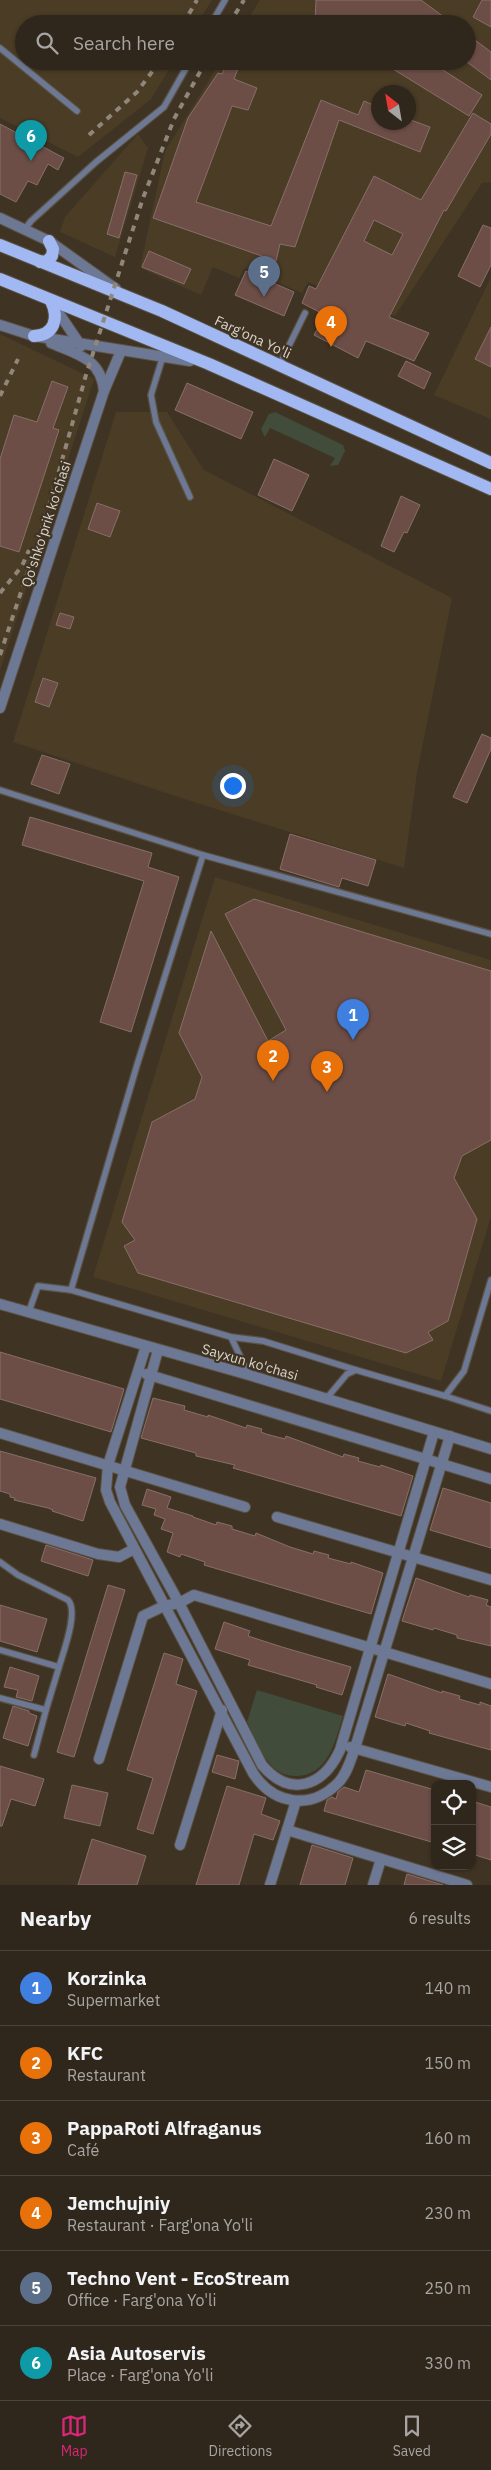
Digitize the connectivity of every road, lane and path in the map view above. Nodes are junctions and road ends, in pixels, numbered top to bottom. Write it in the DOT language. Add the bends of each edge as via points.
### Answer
graph roads {
  1 [pos="225,0"];
  2 [pos="216,15"];
  3 [pos="0,48"];
  4 [pos="15,60"];
  5 [pos="27,70"];
  6 [pos="185,70"];
  7 [pos="77,111"];
  8 [pos="0,218"];
  9 [pos="25,229"];
  10 [pos="49,241"];
  11 [pos="0,245"];
  12 [pos="40,262"];
  13 [pos="0,279"];
  14 [pos="126,296"];
  15 [pos="50,301"];
  16 [pos="305,313"];
  17 [pos="0,325"];
  18 [pos="34,336"];
  19 [pos="80,344"];
  20 [pos="121,350"];
  21 [pos="164,352"];
  22 [pos="91,360"];
  23 [pos="279,366"];
  24 [pos="104,390"];
  25 [pos="491,463"];
  26 [pos="491,489"];
  27 [pos="190,497"];
  28 [pos="0,708"];
  29 [pos="0,790"];
  30 [pos="203,855"];
  31 [pos="491,934"];
  32 [pos="491,1280"];
  33 [pos="71,1290"];
  34 [pos="0,1304"];
  35 [pos="28,1314"];
  36 [pos="231,1337"];
  37 [pos="146,1346"];
  38 [pos="158,1350"];
  39 [pos="356,1370"];
  40 [pos="138,1371"];
  41 [pos="249,1374"];
  42 [pos="151,1375"];
  43 [pos="445,1396"];
  44 [pos="326,1399"];
  45 [pos="491,1411"];
  46 [pos="434,1432"];
  47 [pos="0,1433"];
  48 [pos="450,1436"];
  49 [pos="491,1449"];
  50 [pos="426,1459"];
  51 [pos="442,1464"];
  52 [pos="108,1465"];
  53 [pos="124,1470"];
  54 [pos="491,1479"];
  55 [pos="244,1507"];
  56 [pos="277,1516"];
  57 [pos="0,1524"];
  58 [pos="134,1549"];
  59 [pos="398,1552"];
  60 [pos="413,1557"];
  61 [pos="0,1562"];
  62 [pos="491,1580"];
  63 [pos="179,1603"];
  64 [pos="164,1606"];
  65 [pos="370,1648"];
  66 [pos="0,1650"];
  67 [pos="384,1652"];
  68 [pos="58,1667"];
  69 [pos="491,1684"];
  70 [pos="0,1698"];
  71 [pos="231,1705"];
  72 [pos="46,1710"];
  73 [pos="220,1711"];
  74 [pos="341,1745"];
  75 [pos="355,1748"];
  76 [pos="34,1755"];
  77 [pos="98,1759"];
  78 [pos="491,1787"];
  79 [pos="296,1801"];
  80 [pos="287,1830"];
  81 [pos="180,1845"];
  82 [pos="381,1859"];
  83 [pos="270,1885"];
  84 [pos="373,1885"];
  85 [pos="467,1885"];
  1 -- 2 [label="lane"];
  3 -- 4 [label="lane"];
  5 -- 7 [label="lane"];
  6 -- 9 [label="lane" via="164,107 96,162"];
  8 -- 9 [label="street"];
  9 -- 10 [label="street"];
  10 -- 12 [label="main road" via="52,256"];
  10 -- 14 [label="street"];
  11 -- 12 [label="main road, Farg'ona Yo'li"];
  12 -- 14 [label="main road, Farg'ona Yo'li"];
  13 -- 15 [label="main road"];
  14 -- 23 [label="main road, Farg'ona Yo'li"];
  15 -- 18 [label="main road" via="55,314 54,325 46,334"];
  15 -- 19 [label="street"];
  15 -- 21 [label="main road"];
  16 -- 23 [label="lane"];
  17 -- 18 [label="street"];
  18 -- 19 [label="street"];
  18 -- 22 [label="street"];
  19 -- 20 [label="street"];
  19 -- 22 [label="street"];
  20 -- 21 [label="street"];
  20 -- 24 [label="street, Qo'shko'prik ko'chasi"];
  21 -- 26 [label="main road" via="209,364"];
  21 -- 27 [label="lane" via="151,396 155,417"];
  22 -- 24 [label="street" via="101,376"];
  23 -- 25 [label="main road, Farg'ona Yo'li"];
  24 -- 28 [label="street, Qo'shko'prik ko'chasi"];
  29 -- 30 [label="lane"];
  30 -- 31 [label="lane"];
  30 -- 33 [label="lane"];
  32 -- 43 [label="lane" via="464,1371"];
  33 -- 35 [label="lane" via="38,1286"];
  33 -- 36 [label="lane"];
  34 -- 35 [label="street, Sayxun ko'chasi"];
  35 -- 37 [label="street, Sayxun ko'chasi"];
  36 -- 39 [label="lane" via="263,1341"];
  36 -- 41 [label="lane"];
  37 -- 38 [label="street, Sayxun ko'chasi"];
  37 -- 40 [label="street"];
  38 -- 41 [label="street, Sayxun ko'chasi"];
  38 -- 42 [label="street"];
  39 -- 43 [label="lane"];
  39 -- 44 [label="lane" via="347,1374"];
  40 -- 42 [label="street"];
  40 -- 52 [label="street"];
  41 -- 44 [label="street, Sayxun ko'chasi"];
  42 -- 50 [label="street"];
  42 -- 53 [label="street"];
  43 -- 45 [label="lane"];
  44 -- 46 [label="street, Sayxun ko'chasi"];
  46 -- 48 [label="street, Sayxun ko'chasi"];
  46 -- 50 [label="street"];
  47 -- 52 [label="street"];
  48 -- 49 [label="street, Sayxun ko'chasi"];
  48 -- 51 [label="street"];
  50 -- 51 [label="street"];
  50 -- 59 [label="street"];
  51 -- 54 [label="street"];
  51 -- 60 [label="street"];
  52 -- 53 [label="street"];
  52 -- 58 [label="street" via="106,1490"];
  53 -- 55 [label="street"];
  53 -- 63 [label="street" via="120,1487 125,1505"];
  56 -- 59 [label="street"];
  57 -- 58 [label="street" via="98,1554 119,1557"];
  58 -- 64 [label="street"];
  59 -- 60 [label="street"];
  59 -- 65 [label="street"];
  60 -- 62 [label="street"];
  60 -- 67 [label="street"];
  61 -- 68 [label="lane" via="72,1603 73,1613"];
  63 -- 64 [label="street"];
  63 -- 65 [label="street" via="194,1595"];
  63 -- 71 [label="street"];
  64 -- 73 [label="street"];
  64 -- 77 [label="street" via="143,1616"];
  65 -- 67 [label="street"];
  65 -- 74 [label="street"];
  66 -- 68 [label="lane"];
  67 -- 69 [label="street"];
  67 -- 75 [label="street"];
  68 -- 72 [label="lane"];
  70 -- 72 [label="lane"];
  71 -- 73 [label="street"];
  71 -- 74 [label="street" via="262,1765 279,1781 295,1784 316,1780 330,1767"];
  72 -- 76 [label="lane"];
  73 -- 79 [label="street" via="260,1784 278,1797"];
  73 -- 81 [label="street"];
  74 -- 75 [label="street"];
  75 -- 78 [label="street"];
  75 -- 79 [label="street" via="337,1784 317,1796"];
  79 -- 80 [label="street"];
  80 -- 82 [label="street"];
  80 -- 83 [label="street"];
  82 -- 84 [label="street"];
  82 -- 85 [label="street"];
}
